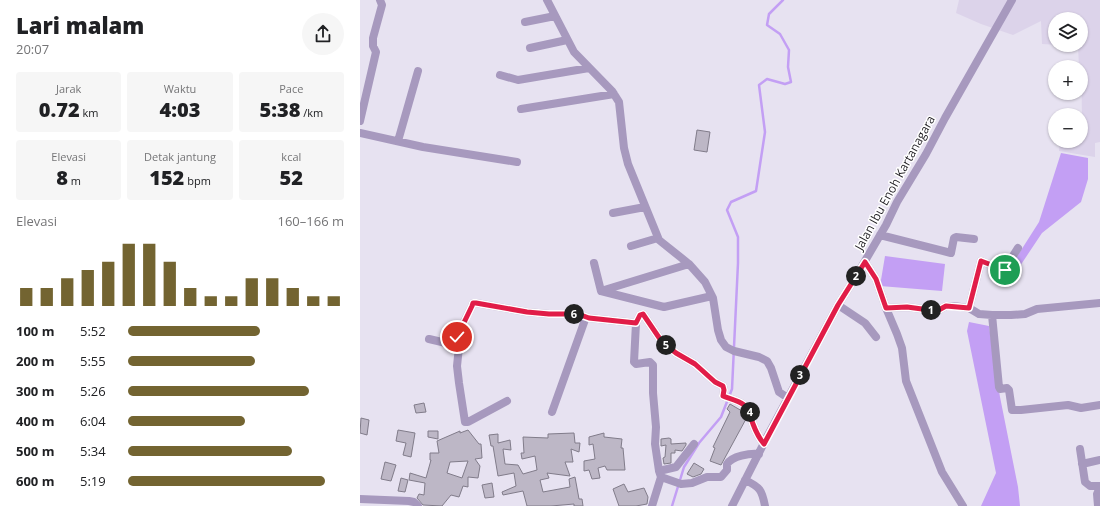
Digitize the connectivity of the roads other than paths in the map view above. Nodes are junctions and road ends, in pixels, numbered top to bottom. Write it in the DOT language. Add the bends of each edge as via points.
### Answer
graph roads {
  1 [pos="380,0"];
  2 [pos="546,0"];
  3 [pos="1012,0"];
  4 [pos="555,16"];
  5 [pos="525,22"];
  6 [pos="567,40"];
  7 [pos="530,48"];
  8 [pos="589,68"];
  9 [pos="418,71"];
  10 [pos="500,75"];
  11 [pos="614,94"];
  12 [pos="521,109"];
  13 [pos="360,121"];
  14 [pos="360,133"];
  15 [pos="398,141"];
  16 [pos="517,162"];
  17 [pos="645,207"];
  18 [pos="613,214"];
  19 [pos="880,235"];
  20 [pos="658,238"];
  21 [pos="974,239"];
  22 [pos="631,246"];
  23 [pos="1018,248"];
  24 [pos="865,262"];
  25 [pos="594,263"];
  26 [pos="689,264"];
  27 [pos="601,291"];
  28 [pos="712,296"];
  29 [pos="1100,303"];
  30 [pos="838,305"];
  31 [pos="886,308"];
  32 [pos="969,308"];
  33 [pos="992,315"];
  34 [pos="586,317"];
  35 [pos="636,323"];
  36 [pos="876,337"];
  37 [pos="430,340"];
  38 [pos="455,340"];
  39 [pos="788,398"];
  40 [pos="507,402"];
  41 [pos="1100,405"];
  42 [pos="552,412"];
  43 [pos="694,444"];
  44 [pos="764,444"];
  45 [pos="1080,449"];
  46 [pos="759,454"];
  47 [pos="1100,460"];
  48 [pos="1082,464"];
  49 [pos="660,474"];
  50 [pos="745,480"];
  51 [pos="1100,486"];
  52 [pos="360,499"];
  53 [pos="418,506"];
  54 [pos="652,506"];
  55 [pos="732,506"];
  56 [pos="765,506"];
  57 [pos="963,506"];
  58 [pos="1098,506"];
  1 -- 13 [label="street" via="382,5 373,44 376,52"];
  2 -- 4 [label="street"];
  3 -- 19 [label="street, Jalan Ibu Enoh Kartanagara"];
  4 -- 5 [label="street"];
  4 -- 6 [label="street"];
  6 -- 7 [label="street"];
  6 -- 8 [label="street"];
  8 -- 10 [label="street" via="518,80"];
  8 -- 11 [label="street"];
  9 -- 15 [label="street"];
  11 -- 12 [label="street"];
  11 -- 17 [label="street" via="618,102 625,153"];
  14 -- 15 [label="street"];
  15 -- 16 [label="street"];
  17 -- 18 [label="street"];
  17 -- 20 [label="street"];
  19 -- 21 [label="street" via="951,253 954,238"];
  19 -- 24 [label="street, Jalan Ibu Enoh Kartanagara"];
  20 -- 22 [label="street"];
  20 -- 26 [label="street"];
  23 -- 32 [label="street" via="1004,270 981,261"];
  24 -- 30 [label="street, Jalan Ibu Enoh Kartanagara"];
  24 -- 31 [label="street" via="876,279"];
  25 -- 27 [label="street"];
  26 -- 27 [label="street"];
  26 -- 28 [label="street" via="705,282"];
  27 -- 28 [label="street" via="664,307"];
  28 -- 39 [label="street" via="721,340 726,347 767,361 779,392"];
  29 -- 33 [label="street" via="1037,308 1025,314"];
  30 -- 36 [label="street" via="865,323"];
  30 -- 39 [label="street, Jalan Ibu Enoh Kartanagara"];
  31 -- 32 [label="street" via="907,307 937,311 946,306"];
  31 -- 57 [label="street" via="902,348 906,381 942,472"];
  32 -- 33 [label="street" via="979,314"];
  33 -- 41 [label="street" via="999,387 1009,390 1012,410"];
  34 -- 35 [label="street"];
  34 -- 38 [label="street" via="578,314 527,312 473,303"];
  34 -- 42 [label="street"];
  35 -- 44 [label="street" via="643,314 662,342 723,386 727,398 744,405 750,412 758,436"];
  35 -- 49 [label="street" via="634,362 650,362 653,365 655,444"];
  37 -- 38 [label="street" via="446,343"];
  38 -- 40 [label="street" via="459,347 458,383 465,422"];
  39 -- 44 [label="street, Jalan Ibu Enoh Kartanagara"];
  43 -- 49 [label="street" via="676,467"];
  44 -- 46 [label="street, Jalan Ibu Enoh Kartanagara"];
  45 -- 48 [label="street"];
  46 -- 49 [label="street" via="750,453 729,461 722,476 707,477 692,483 677,483"];
  46 -- 50 [label="street, Jalan Ibu Enoh Kartanagara"];
  47 -- 48 [label="street"];
  48 -- 51 [label="street" via="1087,485"];
  49 -- 54 [label="street"];
  50 -- 55 [label="street, Jalan Ibu Enoh Kartanagara"];
  50 -- 56 [label="street" via="759,487"];
  51 -- 58 [label="street" via="1097,494"];
  52 -- 53 [label="street" via="409,501"];
}
